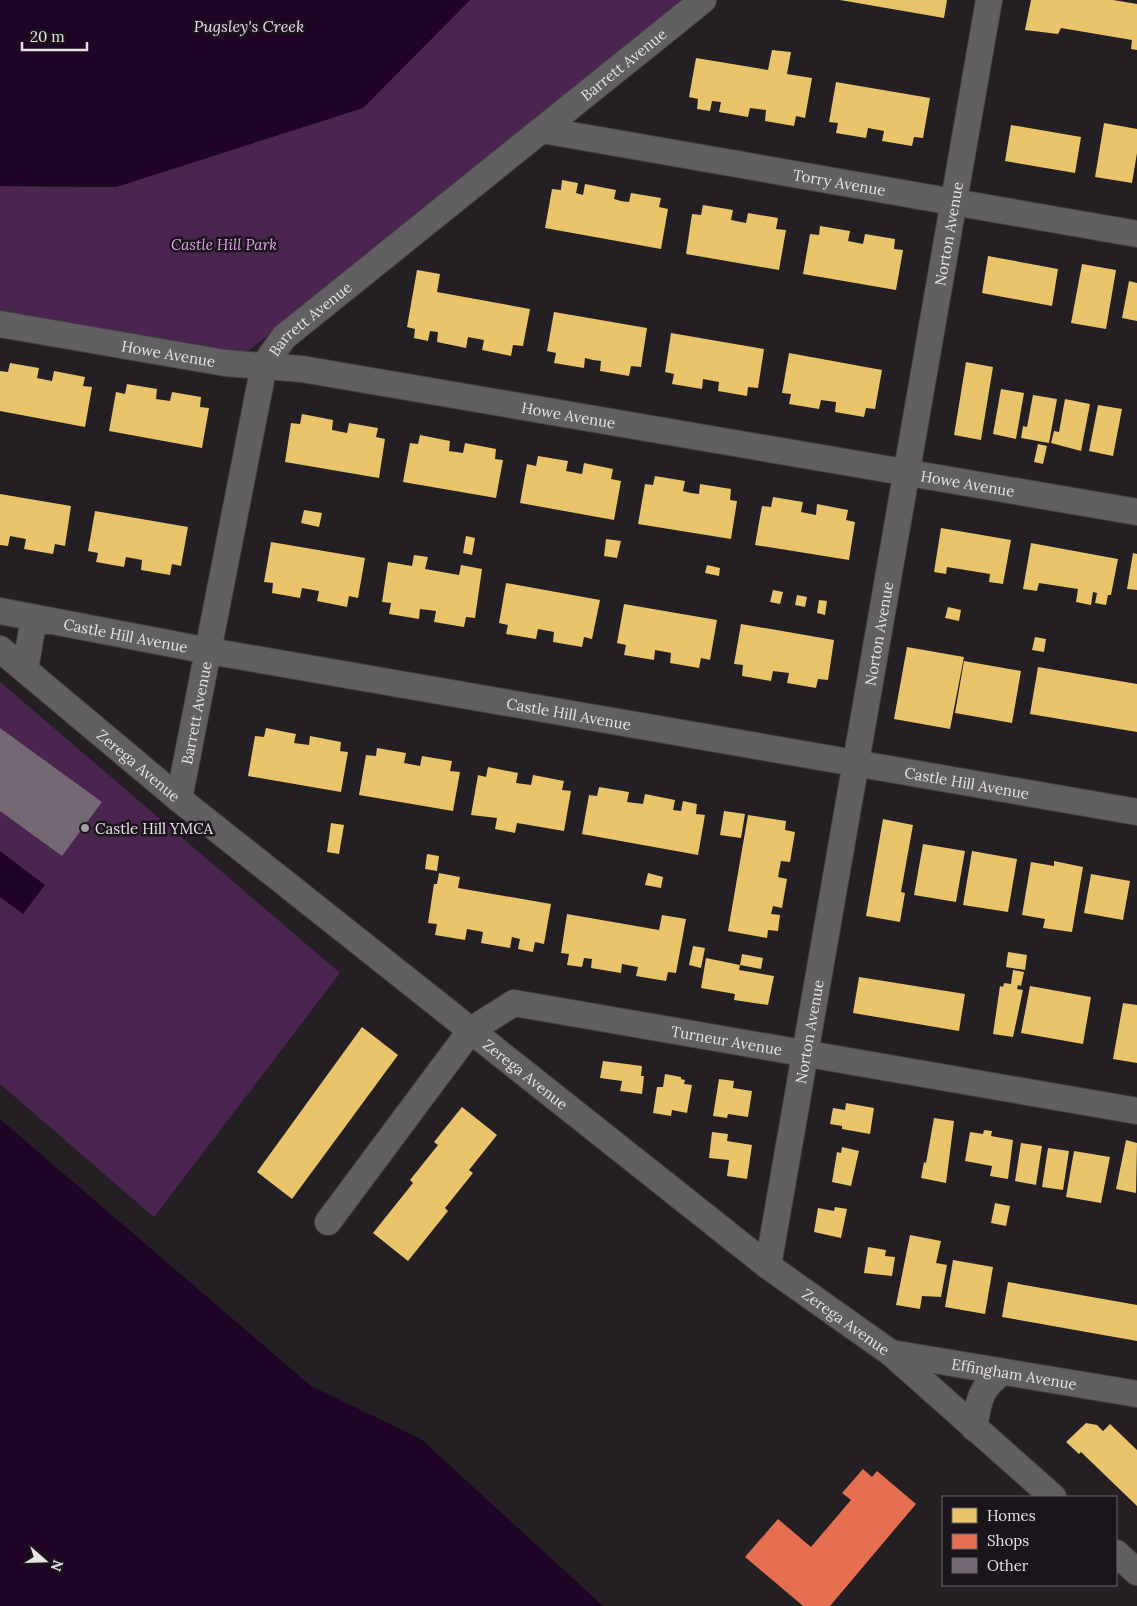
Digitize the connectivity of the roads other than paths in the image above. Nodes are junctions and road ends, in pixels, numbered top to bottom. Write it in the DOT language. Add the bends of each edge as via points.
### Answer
graph roads {
  1 [pos="703,0"];
  2 [pos="989,0"];
  3 [pos="542,130"];
  4 [pos="955,202"];
  5 [pos="1137,234"];
  6 [pos="0,324"];
  7 [pos="264,365"];
  8 [pos="908,472"];
  9 [pos="1137,512"];
  10 [pos="0,611"];
  11 [pos="49,621"];
  12 [pos="0,649"];
  13 [pos="209,651"];
  14 [pos="25,670"];
  15 [pos="856,762"];
  16 [pos="179,799"];
  17 [pos="1137,812"];
  18 [pos="471,1030"];
  19 [pos="805,1052"];
  20 [pos="1137,1112"];
  21 [pos="328,1222"];
  22 [pos="768,1266"];
  23 [pos="891,1353"];
  24 [pos="1003,1372"];
  25 [pos="1137,1394"];
  26 [pos="974,1428"];
  27 [pos="1052,1496"];
  28 [pos="1117,1554"];
  29 [pos="1137,1572"];
  1 -- 3 [label="street, Barrett Avenue"];
  2 -- 4 [label="street, Norton Avenue"];
  3 -- 4 [label="street, Torry Avenue"];
  3 -- 7 [label="street, Barrett Avenue" via="284,337"];
  4 -- 5 [label="street, Torry Avenue"];
  4 -- 8 [label="street, Norton Avenue"];
  6 -- 7 [label="street, Howe Avenue" via="225,363"];
  7 -- 8 [label="street, Howe Avenue" via="322,372"];
  7 -- 13 [label="street, Barrett Avenue"];
  8 -- 9 [label="street, Howe Avenue"];
  8 -- 15 [label="street, Norton Avenue"];
  10 -- 11 [label="street, Castle Hill Avenue"];
  11 -- 13 [label="street, Castle Hill Avenue"];
  11 -- 14 [label="street" via="39,621 32,630"];
  12 -- 14 [label="street, Zerega Avenue"];
  13 -- 15 [label="street, Castle Hill Avenue"];
  13 -- 16 [label="street, Barrett Avenue"];
  14 -- 16 [label="street, Zerega Avenue"];
  15 -- 17 [label="street, Castle Hill Avenue"];
  15 -- 19 [label="street, Norton Avenue"];
  16 -- 18 [label="street, Zerega Avenue"];
  18 -- 19 [label="street, Turneur Avenue" via="514,1003"];
  18 -- 21 [label="street"];
  18 -- 22 [label="street, Zerega Avenue"];
  19 -- 20 [label="street, Turneur Avenue"];
  19 -- 22 [label="street, Norton Avenue"];
  22 -- 23 [label="street, Zerega Avenue"];
  23 -- 24 [label="street, Effingham Avenue"];
  23 -- 26 [label="street, Zerega Avenue"];
  24 -- 25 [label="street, Effingham Avenue"];
  24 -- 26 [label="street" via="982,1390"];
  26 -- 27 [label="street, Zerega Avenue"];
  28 -- 29 [label="street"];
}
